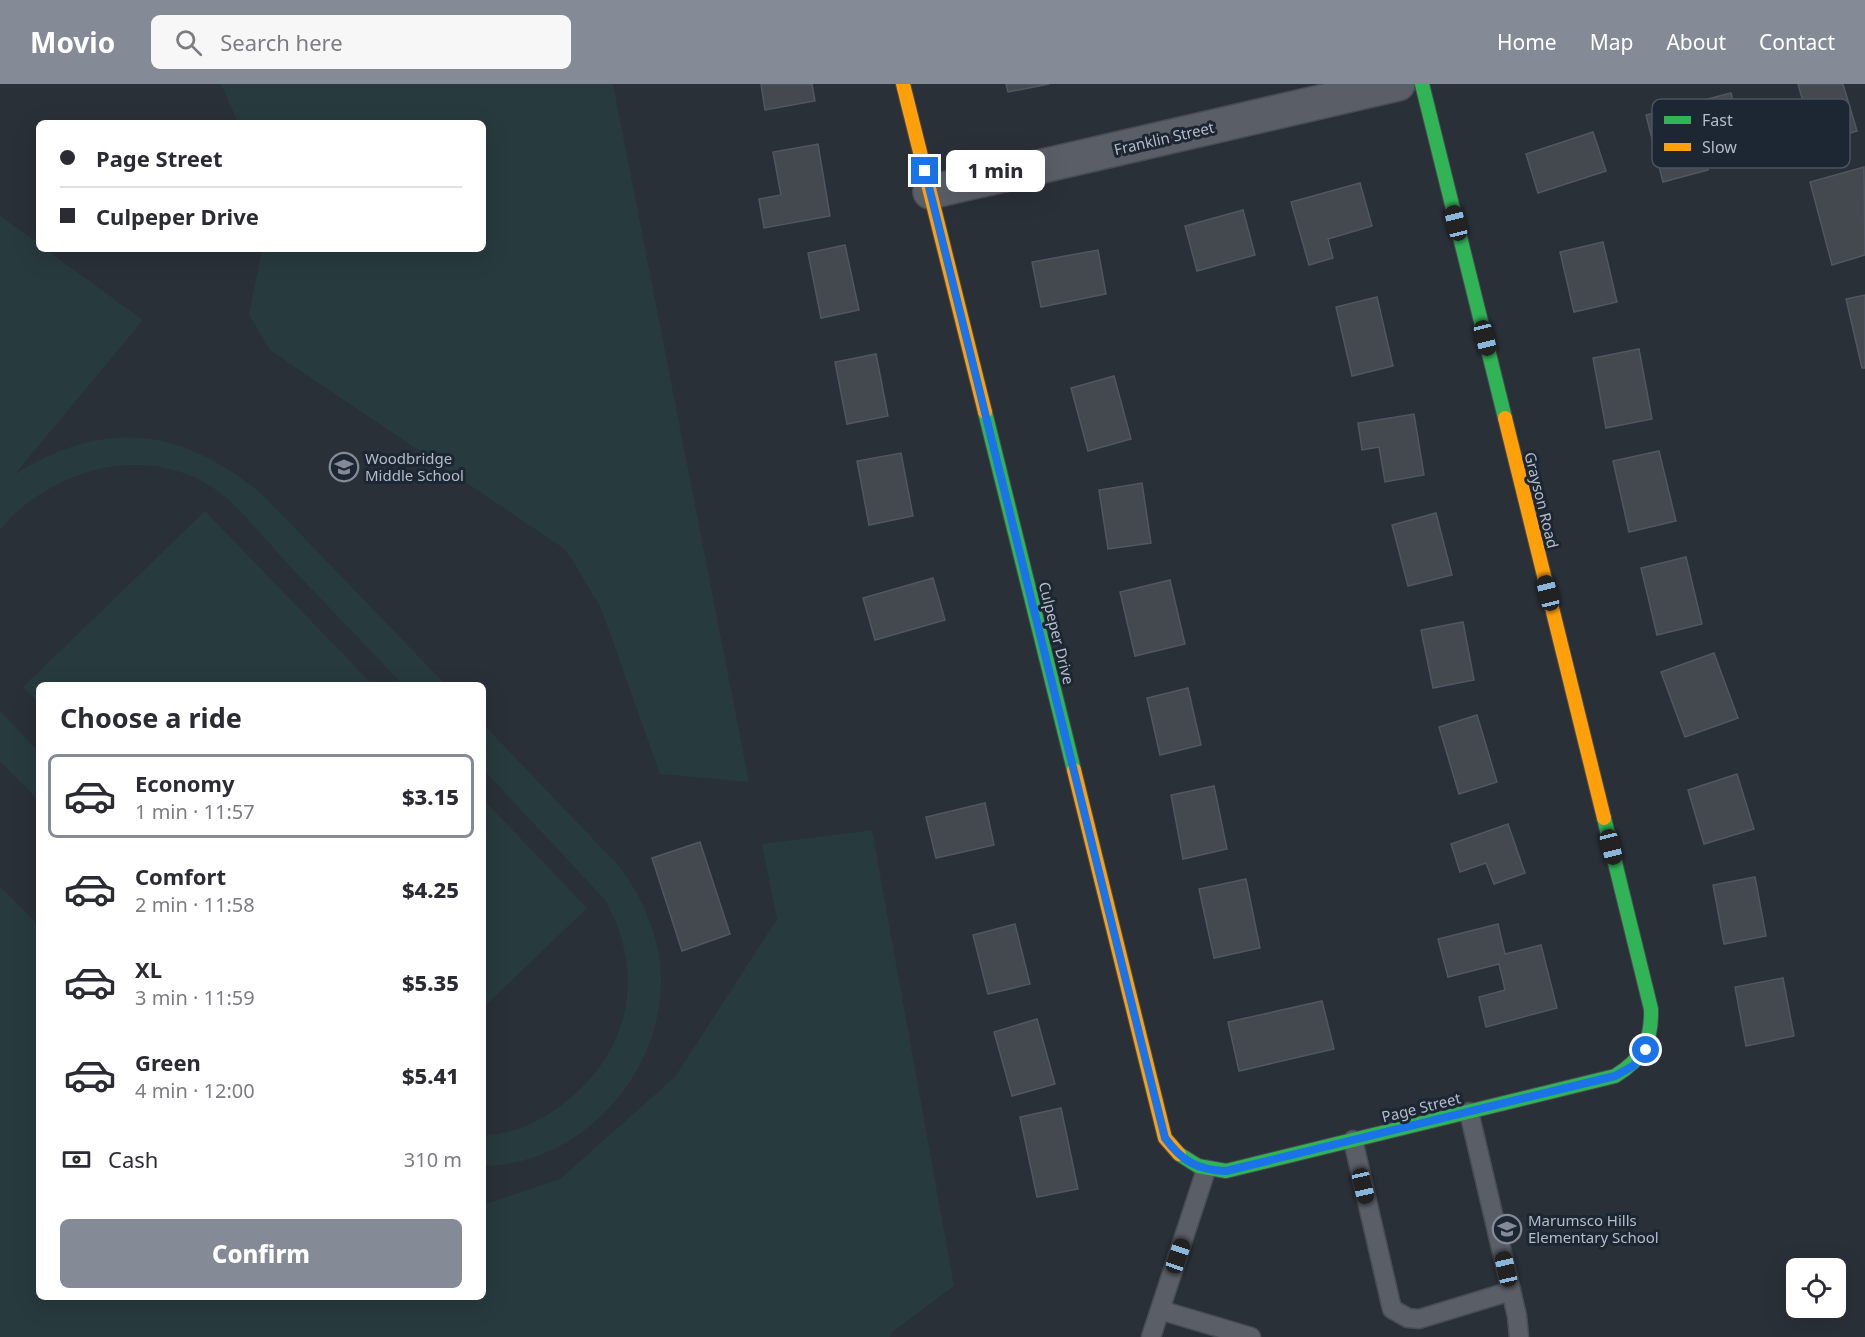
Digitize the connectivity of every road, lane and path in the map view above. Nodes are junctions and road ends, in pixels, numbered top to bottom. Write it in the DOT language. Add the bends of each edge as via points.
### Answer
graph roads {
  1 [pos="903,84"];
  2 [pos="1398,84"];
  3 [pos="1422,84"];
  4 [pos="930,192"];
  5 [pos="1638,1060"];
  6 [pos="1469,1112"];
  7 [pos="1353,1140"];
  8 [pos="1206,1170"];
  9 [pos="1511,1291"];
  10 [pos="1160,1310"];
  11 [pos="1151,1337"];
  12 [pos="1251,1337"];
  13 [pos="1519,1337"];
  1 -- 4 [label="street, Culpeper Drive"];
  2 -- 4 [label="street, Franklin Street"];
  3 -- 5 [label="street, Grayson Road" via="1651,1009 1653,1030"];
  4 -- 8 [label="street, Culpeper Drive" via="1165,1138 1178,1155"];
  5 -- 6 [label="street, Page Street" via="1615,1076"];
  6 -- 7 [label="street, Page Street"];
  6 -- 9 [label="lane"];
  7 -- 8 [label="street, Page Street" via="1226,1171"];
  7 -- 9 [label="lane" via="1392,1309 1419,1319"];
  8 -- 10 [label="lane"];
  9 -- 13 [label="lane"];
  10 -- 11 [label="lane"];
  10 -- 12 [label="lane"];
}
